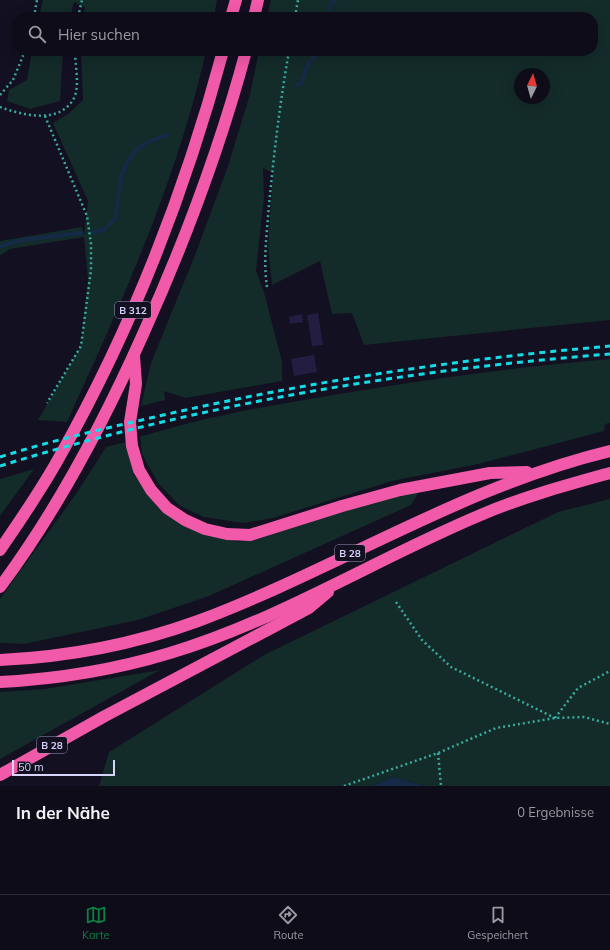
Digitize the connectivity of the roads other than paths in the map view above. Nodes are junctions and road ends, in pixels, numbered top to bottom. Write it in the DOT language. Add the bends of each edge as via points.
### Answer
graph roads {
  1 [pos="236,0"];
  2 [pos="258,0"];
  3 [pos="232,12"];
  4 [pos="255,12"];
  5 [pos="222,56"];
  6 [pos="245,56"];
  7 [pos="134,355"];
  8 [pos="610,451"];
  9 [pos="537,472"];
  10 [pos="610,473"];
  11 [pos="0,550"];
  12 [pos="339,582"];
  13 [pos="0,587"];
  14 [pos="0,660"];
  15 [pos="0,682"];
  16 [pos="0,775"];
  1 -- 3 [label="highway"];
  2 -- 4 [label="highway"];
  5 -- 11 [label="highway, B 312" via="183,185 127,324 60,457"];
  6 -- 7 [label="highway, B 312" via="204,188 169,278"];
  7 -- 9 [label="highway, B 312" via="136,384 130,422 132,446 140,470 151,490 167,508 205,529 226,534 250,534 342,506 442,481 490,472"];
  7 -- 13 [label="highway, B 312" via="87,452 49,515"];
  8 -- 9 [label="highway, B 28"];
  9 -- 14 [label="highway, B 28" via="465,499 268,592 196,621 126,642 52,656"];
  10 -- 12 [label="highway, B 28" via="484,513"];
  12 -- 15 [label="highway, B 28" via="244,626 171,653 56,678"];
  12 -- 16 [label="highway, B 28" via="309,608"];
}
